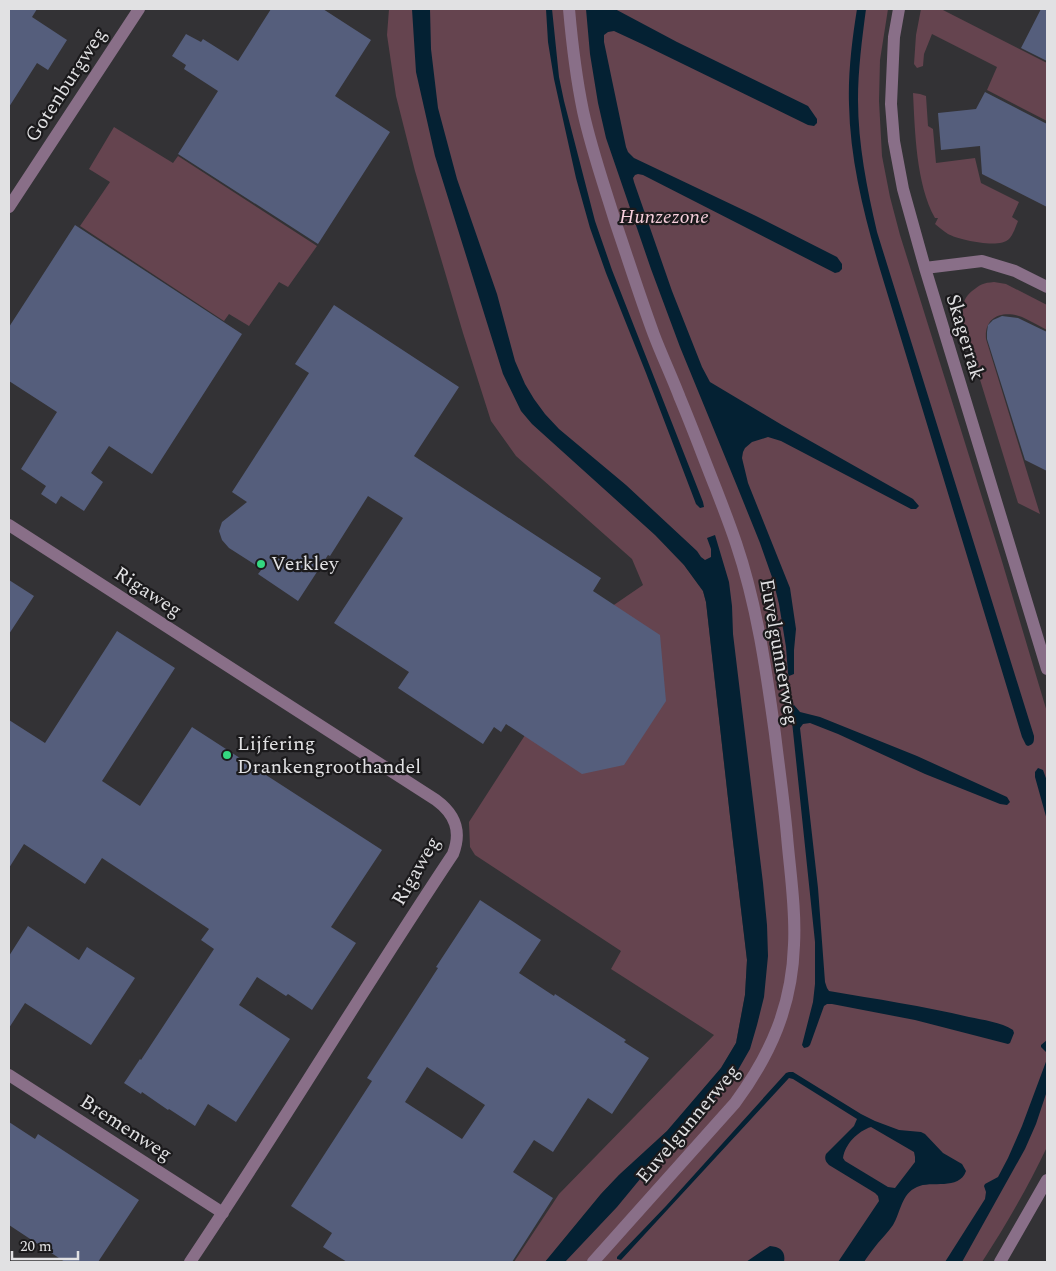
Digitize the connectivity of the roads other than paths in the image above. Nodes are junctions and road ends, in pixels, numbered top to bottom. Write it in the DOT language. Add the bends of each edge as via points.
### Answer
graph roads {
  1 [pos="139,9"];
  2 [pos="570,9"];
  3 [pos="900,9"];
  4 [pos="9,207"];
  5 [pos="924,268"];
  6 [pos="1047,287"];
  7 [pos="9,525"];
  8 [pos="1047,669"];
  9 [pos="9,1075"];
  10 [pos="1047,1180"];
  11 [pos="223,1213"];
  12 [pos="190,1262"];
  13 [pos="593,1262"];
  14 [pos="1000,1262"];
  1 -- 4 [label="street, Gotenburgweg"];
  2 -- 13 [label="street, Euvelgunnerweg" via="575,67 595,158 654,336 736,541 755,610 785,815 794,935 793,965 784,1010 765,1058 751,1081"];
  3 -- 5 [label="street, Skagerrak" via="894,36 891,104 894,142 902,189"];
  5 -- 6 [label="street" via="982,261 1015,271"];
  5 -- 8 [label="street, Skagerrak"];
  7 -- 11 [label="street, Rigaweg" via="445,806 456,825 453,854"];
  9 -- 11 [label="street, Bremenweg"];
  10 -- 14 [label="street"];
  11 -- 12 [label="street, Rigaweg"];
}
